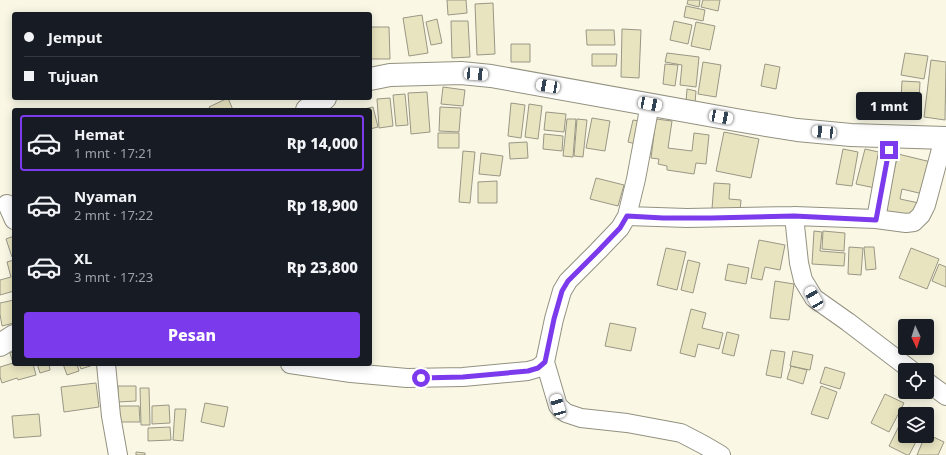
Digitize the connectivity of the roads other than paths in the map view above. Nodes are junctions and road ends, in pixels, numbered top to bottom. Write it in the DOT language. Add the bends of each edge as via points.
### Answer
graph roads {
  1 [pos="372,79"];
  2 [pos="322,100"];
  3 [pos="650,104"];
  4 [pos="310,108"];
  5 [pos="891,136"];
  6 [pos="945,138"];
  7 [pos="627,216"];
  8 [pos="794,216"];
  9 [pos="876,220"];
  10 [pos="12,337"];
  11 [pos="0,345"];
  12 [pos="545,362"];
  13 [pos="902,363"];
  14 [pos="106,366"];
  15 [pos="304,366"];
  16 [pos="934,387"];
  17 [pos="946,396"];
  18 [pos="118,455"];
  19 [pos="721,455"];
  1 -- 3 [label="street" via="390,75 461,73"];
  2 -- 4 [label="street"];
  3 -- 5 [label="street" via="797,130"];
  3 -- 7 [label="street"];
  5 -- 6 [label="street"];
  5 -- 9 [label="street"];
  6 -- 9 [label="street" via="921,215 914,222 906,223"];
  7 -- 8 [label="street"];
  7 -- 12 [label="street" via="620,228 568,281 562,291"];
  8 -- 9 [label="street"];
  8 -- 13 [label="street" via="803,280 814,298"];
  10 -- 11 [label="street"];
  12 -- 15 [label="street" via="538,368 528,371 463,377 407,378"];
  12 -- 19 [label="street" via="558,406 566,413 581,418 681,433"];
  14 -- 18 [label="street"];
  16 -- 17 [label="street"];
}
